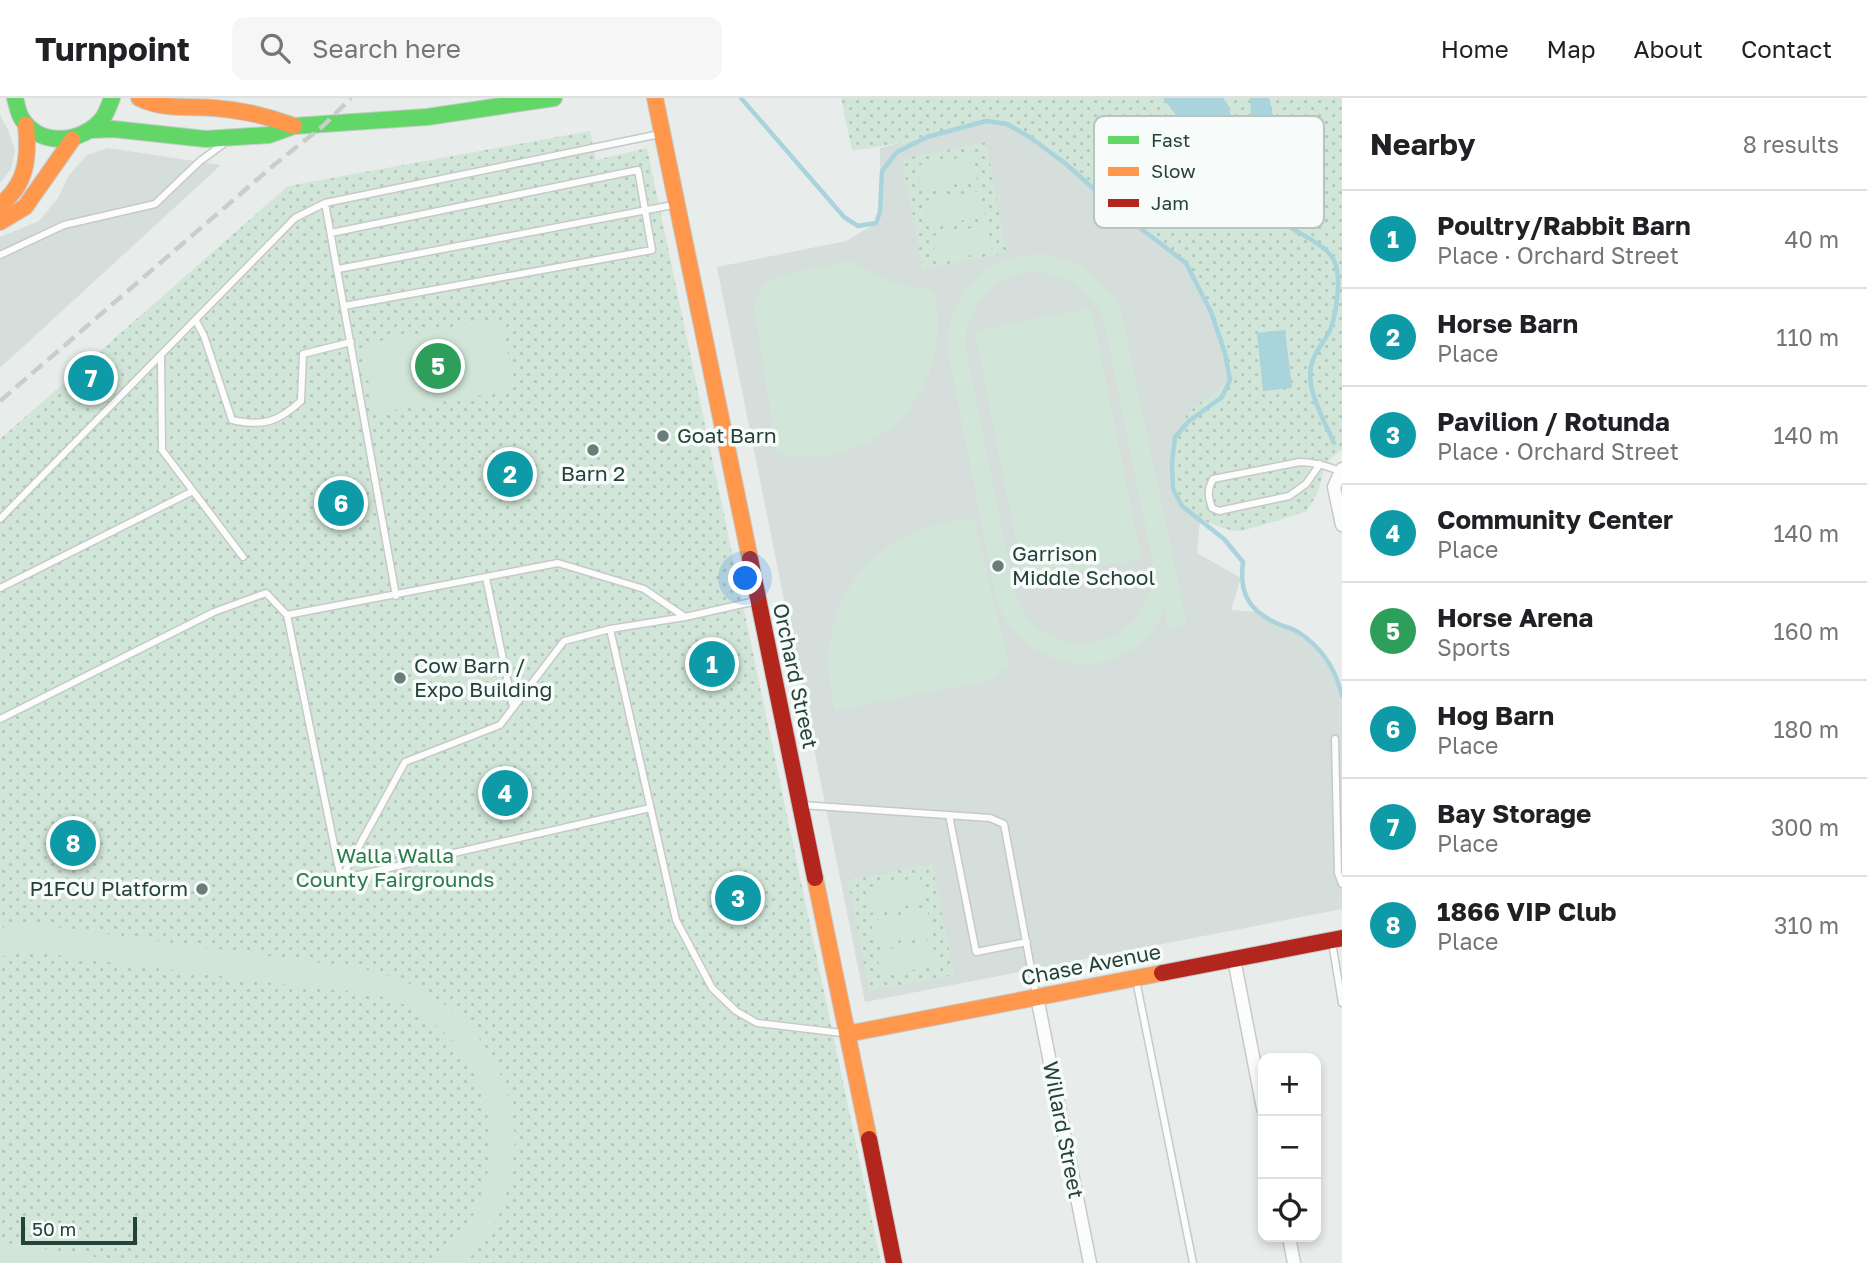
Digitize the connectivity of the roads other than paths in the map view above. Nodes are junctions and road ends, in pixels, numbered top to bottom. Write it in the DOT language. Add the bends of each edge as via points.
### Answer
graph roads {
  1 [pos="112,98"];
  2 [pos="139,98"];
  3 [pos="554,98"];
  4 [pos="654,98"];
  5 [pos="13,101"];
  6 [pos="26,125"];
  7 [pos="294,126"];
  8 [pos="91,130"];
  9 [pos="662,134"];
  10 [pos="233,137"];
  11 [pos="72,140"];
  12 [pos="325,203"];
  13 [pos="676,204"];
  14 [pos="0,205"];
  15 [pos="645,210"];
  16 [pos="0,222"];
  17 [pos="331,233"];
  18 [pos="0,253"];
  19 [pos="338,269"];
  20 [pos="344,306"];
  21 [pos="196,321"];
  22 [pos="351,342"];
  23 [pos="161,357"];
  24 [pos="1320,464"];
  25 [pos="1341,470"];
  26 [pos="191,492"];
  27 [pos="0,519"];
  28 [pos="1342,524"];
  29 [pos="243,557"];
  30 [pos="486,578"];
  31 [pos="0,588"];
  32 [pos="396,596"];
  33 [pos="758,601"];
  34 [pos="287,615"];
  35 [pos="685,617"];
  36 [pos="610,629"];
  37 [pos="513,707"];
  38 [pos="0,719"];
  39 [pos="1335,739"];
  40 [pos="800,805"];
  41 [pos="650,808"];
  42 [pos="949,815"];
  43 [pos="341,879"];
  44 [pos="1342,884"];
  45 [pos="1337,939"];
  46 [pos="1027,942"];
  47 [pos="1234,959"];
  48 [pos="1136,978"];
  49 [pos="1037,997"];
  50 [pos="1342,1003"];
  51 [pos="847,1034"];
  52 [pos="1258,1082"];
  53 [pos="1290,1242"];
  54 [pos="894,1263"];
  55 [pos="1090,1263"];
  56 [pos="1193,1263"];
  57 [pos="1294,1263"];
  1 -- 8 [label="street" via="108,111"];
  2 -- 7 [label="street" via="174,109 269,115"];
  3 -- 7 [label="street" via="364,124"];
  4 -- 9 [label="street, Orchard Street"];
  5 -- 6 [label="street"];
  6 -- 11 [label="street" via="46,138"];
  6 -- 14 [label="street" via="27,167 13,194"];
  7 -- 10 [label="street" via="269,135"];
  8 -- 10 [label="street"];
  8 -- 11 [label="street"];
  9 -- 12 [label="lane"];
  9 -- 13 [label="street, Orchard Street"];
  10 -- 18 [label="lane" via="155,204 64,225"];
  11 -- 16 [label="street" via="31,202 15,217"];
  12 -- 17 [label="lane"];
  12 -- 21 [label="lane" via="295,218"];
  13 -- 15 [label="lane"];
  13 -- 33 [label="street, Orchard Street"];
  15 -- 17 [label="lane" via="638,170"];
  15 -- 19 [label="lane"];
  15 -- 20 [label="lane" via="652,250"];
  17 -- 19 [label="lane"];
  19 -- 20 [label="lane"];
  20 -- 22 [label="lane"];
  21 -- 22 [label="lane" via="232,420 247,424 281,419 301,401 303,354"];
  21 -- 23 [label="lane"];
  22 -- 32 [label="lane"];
  23 -- 26 [label="lane" via="162,450"];
  23 -- 27 [label="lane"];
  24 -- 24 [label="lane" via="1300,462 1213,479 1208,498 1219,511 1289,496 1306,484"];
  24 -- 25 [label="lane"];
  25 -- 28 [label="street" via="1334,487"];
  26 -- 29 [label="lane"];
  26 -- 31 [label="lane"];
  30 -- 32 [label="lane"];
  30 -- 35 [label="lane" via="558,564 644,589"];
  30 -- 37 [label="lane"];
  32 -- 34 [label="lane"];
  33 -- 35 [label="lane"];
  33 -- 40 [label="street, Orchard Street"];
  34 -- 38 [label="lane" via="266,593 214,612"];
  34 -- 43 [label="lane"];
  35 -- 36 [label="lane"];
  36 -- 37 [label="lane" via="564,641"];
  36 -- 41 [label="lane"];
  37 -- 43 [label="lane" via="500,725 405,762"];
  39 -- 44 [label="lane"];
  40 -- 42 [label="lane"];
  40 -- 51 [label="street, Orchard Street"];
  41 -- 43 [label="lane"];
  41 -- 51 [label="lane" via="676,920 712,988 757,1023"];
  42 -- 46 [label="lane" via="990,818 1004,824"];
  42 -- 46 [label="lane" via="976,952"];
  45 -- 47 [label="street, Chase Avenue"];
  45 -- 50 [label="lane"];
  46 -- 49 [label="lane"];
  47 -- 48 [label="street, Chase Avenue"];
  47 -- 52 [label="street"];
  48 -- 49 [label="street, Chase Avenue"];
  48 -- 56 [label="lane"];
  49 -- 51 [label="street, Chase Avenue"];
  49 -- 55 [label="street, Willard Street"];
  51 -- 54 [label="street, Orchard Street"];
  53 -- 57 [label="street"];
}
